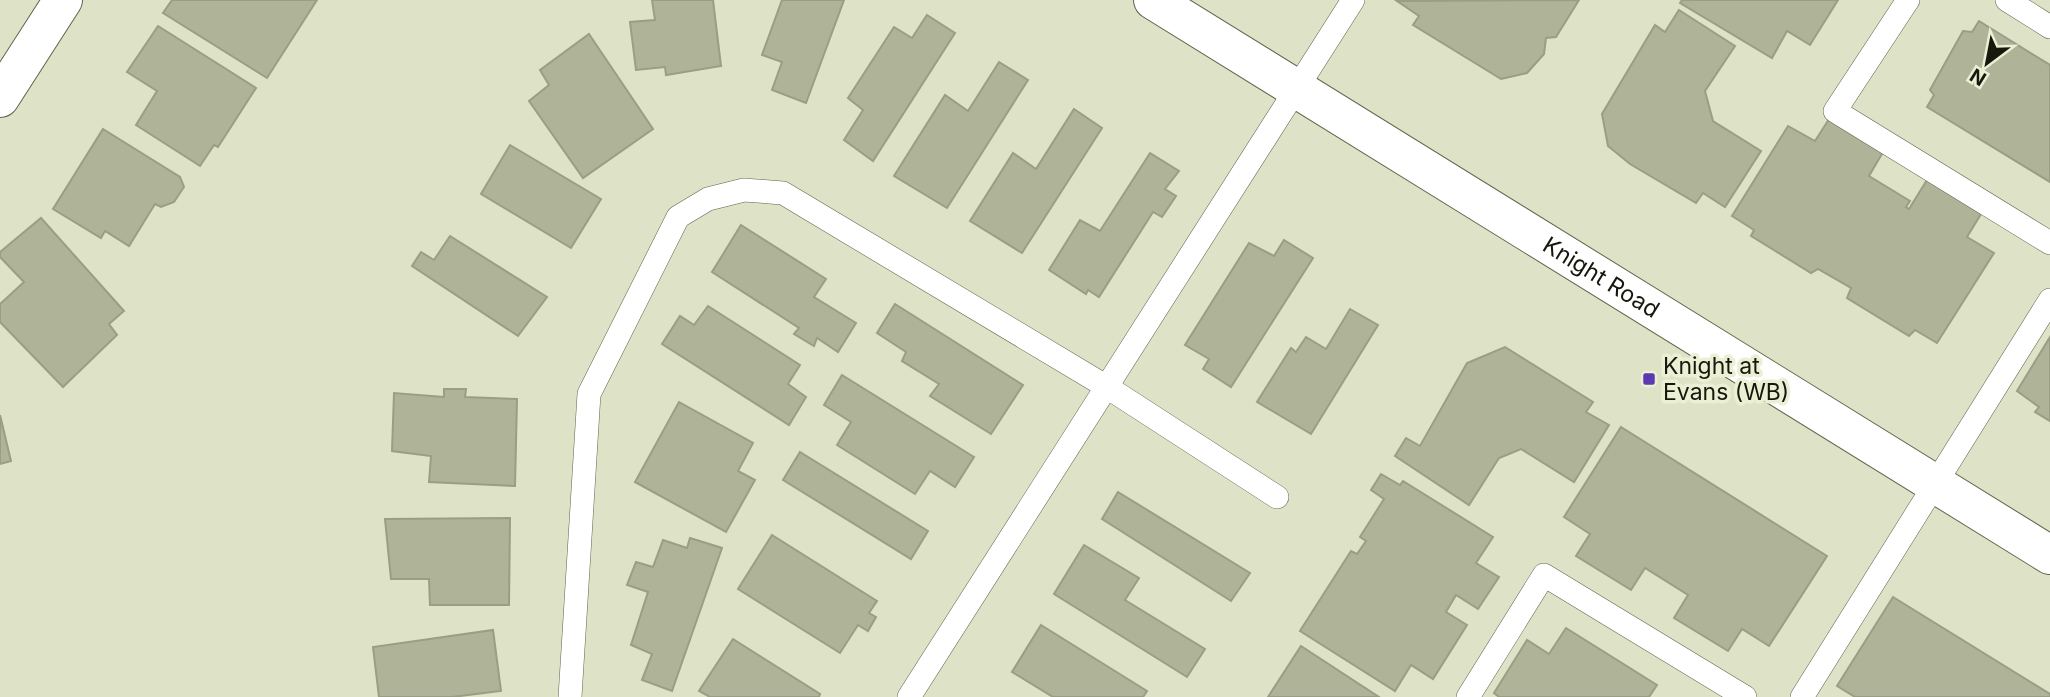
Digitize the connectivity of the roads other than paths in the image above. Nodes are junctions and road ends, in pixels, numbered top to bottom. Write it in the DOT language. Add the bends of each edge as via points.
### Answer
graph roads {
  1 [pos="63,0"];
  2 [pos="1153,0"];
  3 [pos="1353,0"];
  4 [pos="1908,0"];
  5 [pos="2007,0"];
  6 [pos="2050,27"];
  7 [pos="1298,89"];
  8 [pos="0,97"];
  9 [pos="2050,243"];
  10 [pos="2050,300"];
  11 [pos="1107,387"];
  12 [pos="1934,484"];
  13 [pos="1277,496"];
  14 [pos="2050,555"];
  15 [pos="570,697"];
  16 [pos="909,697"];
  17 [pos="1468,697"];
  18 [pos="1745,697"];
  19 [pos="1802,697"];
  1 -- 8 [label="street"];
  2 -- 7 [label="street, Knight Road"];
  3 -- 7 [label="lane"];
  4 -- 9 [label="lane" via="1835,111"];
  5 -- 6 [label="lane"];
  7 -- 11 [label="lane"];
  7 -- 12 [label="street, Knight Road"];
  10 -- 12 [label="lane"];
  11 -- 13 [label="lane"];
  11 -- 15 [label="lane" via="783,193 744,190 708,200 678,216 589,394"];
  11 -- 16 [label="lane"];
  12 -- 14 [label="street, Knight Road"];
  12 -- 19 [label="lane"];
  17 -- 18 [label="lane" via="1544,575"];
}
